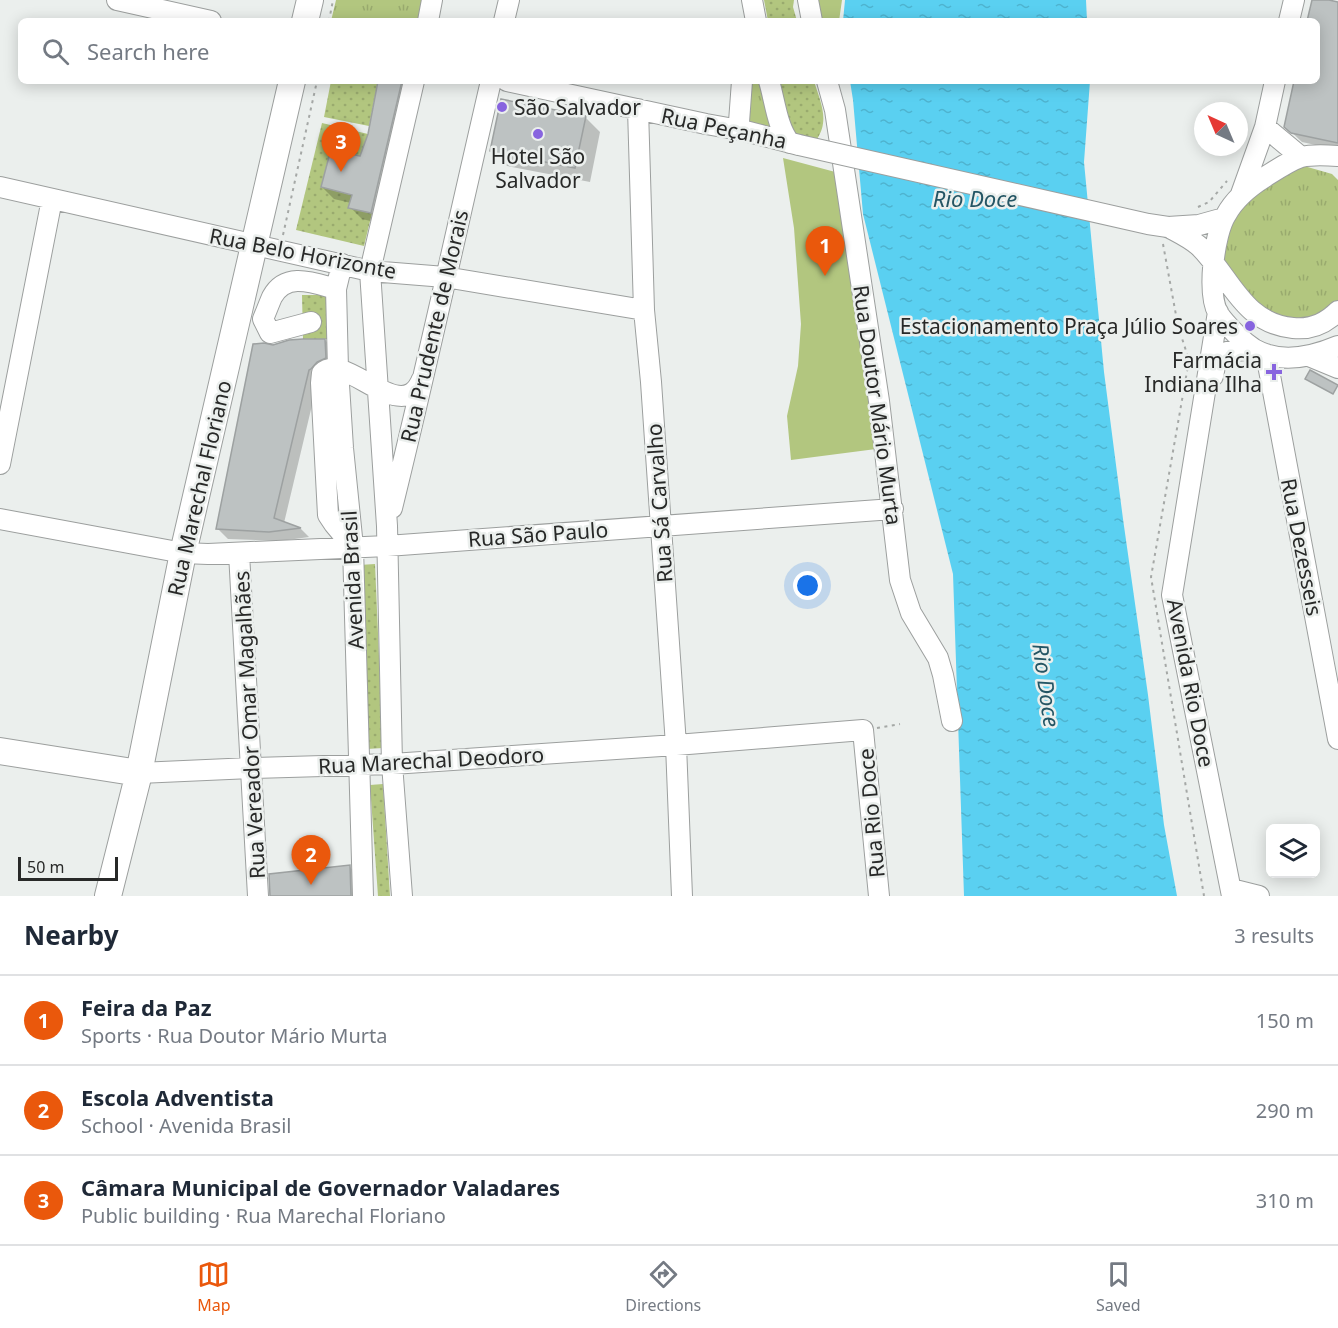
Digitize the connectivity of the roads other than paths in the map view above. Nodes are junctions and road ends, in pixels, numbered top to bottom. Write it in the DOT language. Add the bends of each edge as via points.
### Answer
graph roads {
  1 [pos="117,0"];
  2 [pos="310,0"];
  3 [pos="319,0"];
  4 [pos="432,0"];
  5 [pos="509,0"];
  6 [pos="744,0"];
  7 [pos="752,0"];
  8 [pos="808,0"];
  9 [pos="1294,0"];
  10 [pos="198,18"];
  11 [pos="306,18"];
  12 [pos="315,18"];
  13 [pos="429,18"];
  14 [pos="505,18"];
  15 [pos="747,18"];
  16 [pos="755,18"];
  17 [pos="811,18"];
  18 [pos="1290,18"];
  19 [pos="292,84"];
  20 [pos="300,84"];
  21 [pos="413,84"];
  22 [pos="490,84"];
  23 [pos="521,84"];
  24 [pos="742,84"];
  25 [pos="770,84"];
  26 [pos="828,84"];
  27 [pos="1274,84"];
  28 [pos="638,109"];
  29 [pos="1265,126"];
  30 [pos="739,127"];
  31 [pos="786,138"];
  32 [pos="1338,156"];
  33 [pos="1301,157"];
  34 [pos="0,187"];
  35 [pos="1241,194"];
  36 [pos="52,199"];
  37 [pos="1224,218"];
  38 [pos="1165,227"];
  39 [pos="265,247"];
  40 [pos="342,264"];
  41 [pos="1214,264"];
  42 [pos="370,271"];
  43 [pos="445,277"];
  44 [pos="336,289"];
  45 [pos="644,310"];
  46 [pos="1338,311"];
  47 [pos="1218,312"];
  48 [pos="311,322"];
  49 [pos="1338,346"];
  50 [pos="1260,351"];
  51 [pos="1309,357"];
  52 [pos="1338,368"];
  53 [pos="338,369"];
  54 [pos="425,372"];
  55 [pos="377,388"];
  56 [pos="1198,434"];
  57 [pos="0,464"];
  58 [pos="893,509"];
  59 [pos="0,519"];
  60 [pos="661,525"];
  61 [pos="387,536"];
  62 [pos="356,551"];
  63 [pos="183,553"];
  64 [pos="239,553"];
  65 [pos="952,721"];
  66 [pos="863,730"];
  67 [pos="1338,739"];
  68 [pos="676,745"];
  69 [pos="0,752"];
  70 [pos="393,764"];
  71 [pos="358,765"];
  72 [pos="251,768"];
  73 [pos="139,773"];
  74 [pos="1232,893"];
  75 [pos="108,896"];
  76 [pos="258,896"];
  77 [pos="363,896"];
  78 [pos="402,896"];
  79 [pos="682,896"];
  80 [pos="879,896"];
  81 [pos="1259,896"];
  1 -- 10 [label="street"];
  2 -- 11 [label="main road"];
  3 -- 12 [label="street"];
  4 -- 13 [label="street"];
  5 -- 14 [label="street"];
  6 -- 15 [label="street"];
  7 -- 16 [label="street"];
  8 -- 17 [label="street"];
  9 -- 18 [label="street"];
  19 -- 39 [label="main road, Rua Marechal Floriano"];
  20 -- 39 [label="street, Rua Marechal Floriano"];
  21 -- 42 [label="street"];
  22 -- 43 [label="street, Rua Prudente de Morais"];
  23 -- 28 [label="street, Rua Peçanha"];
  24 -- 30 [label="street"];
  25 -- 31 [label="street"];
  26 -- 58 [label="street, Rua Doutor Mário Murta" via="837,122"];
  27 -- 29 [label="street"];
  28 -- 30 [label="street, Rua Peçanha"];
  28 -- 45 [label="street, Rua Sá Carvalho"];
  29 -- 33 [label="street"];
  29 -- 35 [label="street"];
  30 -- 31 [label="street, Rua Peçanha"];
  31 -- 38 [label="street, Rua Peçanha, bridge"];
  32 -- 33 [label="street"];
  33 -- 35 [label="street"];
  34 -- 36 [label="street, Rua Belo Horizonte"];
  35 -- 37 [label="street"];
  36 -- 39 [label="street, Rua Belo Horizonte"];
  36 -- 57 [label="street"];
  37 -- 38 [label="street" via="1199,225"];
  37 -- 41 [label="street"];
  38 -- 41 [label="street" via="1191,240"];
  39 -- 40 [label="street, Rua Belo Horizonte"];
  39 -- 63 [label="main road, Rua Marechal Floriano"];
  40 -- 42 [label="street, Rua Belo Horizonte"];
  40 -- 44 [label="street, Avenida Brasil"];
  41 -- 46 [label="street" via="1244,304 1271,324 1302,329 1329,320"];
  41 -- 47 [label="street" via="1213,294"];
  42 -- 43 [label="street, Rua Belo Horizonte"];
  42 -- 55 [label="street"];
  43 -- 45 [label="street, Rua Belo Horizonte"];
  43 -- 54 [label="street, Rua Prudente de Morais"];
  44 -- 48 [label="street" via="295,280 284,284 273,295 263,320 270,333"];
  44 -- 53 [label="street, Avenida Brasil"];
  45 -- 60 [label="street, Rua Sá Carvalho"];
  47 -- 50 [label="street" via="1228,327"];
  47 -- 56 [label="street, Avenida Rio Doce"];
  49 -- 51 [label="street"];
  50 -- 51 [label="street, Avenida Rio Doce" via="1285,358"];
  50 -- 56 [label="street, Avenida Rio Doce" via="1227,352 1216,361"];
  50 -- 67 [label="street, Rua Dezesseis"];
  51 -- 52 [label="street"];
  53 -- 55 [label="street"];
  53 -- 62 [label="street, Avenida Brasil"];
  54 -- 55 [label="street" via="411,395 399,396"];
  54 -- 61 [label="street, Rua Prudente de Morais"];
  55 -- 61 [label="street"];
  56 -- 74 [label="street, Avenida Rio Doce" via="1172,595"];
  58 -- 60 [label="street, Rua São Paulo"];
  58 -- 65 [label="street, Rua Doutor Mário Murta" via="900,580 911,613 938,658"];
  59 -- 63 [label="street, Rua São Paulo"];
  60 -- 61 [label="street, Rua São Paulo"];
  60 -- 68 [label="street, Rua Sá Carvalho"];
  61 -- 62 [label="street, Rua São Paulo"];
  61 -- 70 [label="street"];
  62 -- 64 [label="street, Rua São Paulo"];
  62 -- 71 [label="street, Avenida Brasil"];
  63 -- 64 [label="street, Rua São Paulo"];
  63 -- 73 [label="main road, Rua Marechal Floriano"];
  64 -- 72 [label="street, Rua Vereador Omar Magalhães"];
  66 -- 68 [label="street, Rua Marechal Deodoro"];
  66 -- 80 [label="street, Rua Rio Doce"];
  68 -- 70 [label="street, Rua Marechal Deodoro"];
  68 -- 79 [label="street, Rua Sá Carvalho"];
  69 -- 73 [label="main road, Rua Marechal Deodoro"];
  70 -- 71 [label="street, Rua Marechal Deodoro"];
  70 -- 78 [label="street"];
  71 -- 72 [label="street, Rua Marechal Deodoro"];
  71 -- 77 [label="street, Avenida Brasil"];
  72 -- 73 [label="street, Rua Marechal Deodoro"];
  72 -- 76 [label="street, Rua Vereador Omar Magalhães"];
  73 -- 75 [label="main road, Rua Marechal Floriano"];
  74 -- 81 [label="street"];
}
